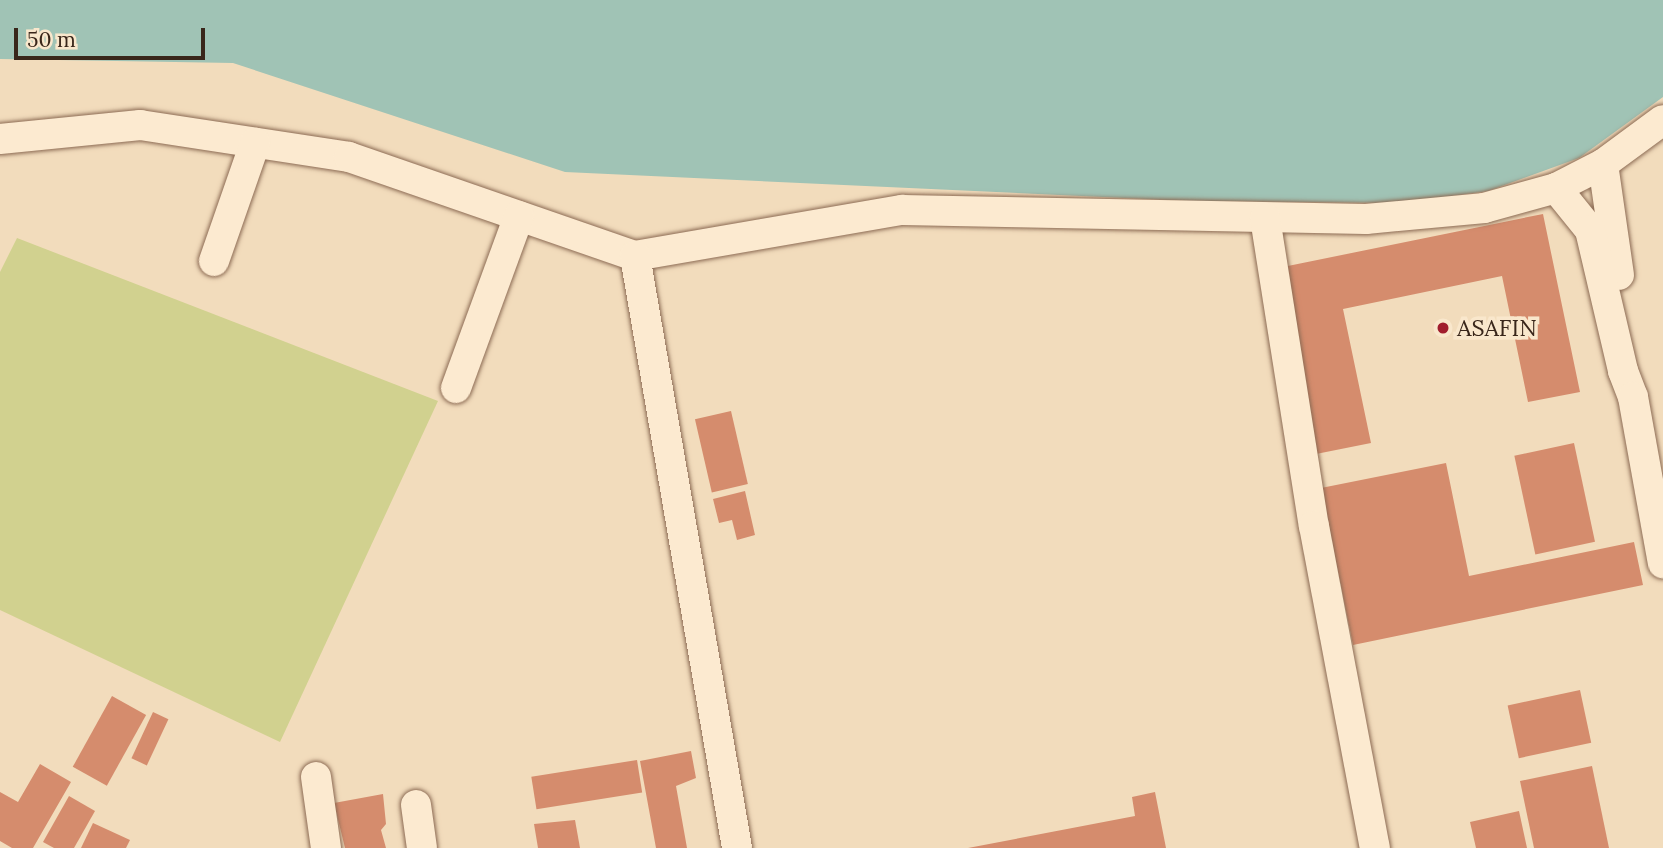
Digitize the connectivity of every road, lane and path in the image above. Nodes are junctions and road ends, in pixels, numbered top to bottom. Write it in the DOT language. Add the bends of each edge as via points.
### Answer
graph roads {
  1 [pos="1663,120"];
  2 [pos="0,139"];
  3 [pos="255,143"];
  4 [pos="1603,164"];
  5 [pos="1556,188"];
  6 [pos="519,216"];
  7 [pos="1265,218"];
  8 [pos="635,256"];
  9 [pos="214,261"];
  10 [pos="456,388"];
  11 [pos="1633,397"];
  12 [pos="1663,563"];
  13 [pos="316,777"];
  14 [pos="416,805"];
  15 [pos="326,848"];
  16 [pos="422,848"];
  17 [pos="737,848"];
  18 [pos="1375,848"];
  1 -- 4 [label="street"];
  2 -- 3 [label="street" via="140,125"];
  3 -- 6 [label="street" via="349,157"];
  3 -- 9 [label="street"];
  4 -- 5 [label="street"];
  4 -- 11 [label="street" via="1635,369"];
  5 -- 7 [label="street" via="1484,208 1429,215"];
  5 -- 11 [label="street" via="1590,230"];
  6 -- 8 [label="street"];
  6 -- 10 [label="street"];
  7 -- 8 [label="street" via="902,210"];
  7 -- 18 [label="street" via="1314,526"];
  8 -- 17 [label="street"];
  11 -- 12 [label="street"];
  13 -- 15 [label="street"];
  14 -- 16 [label="street"];
}
